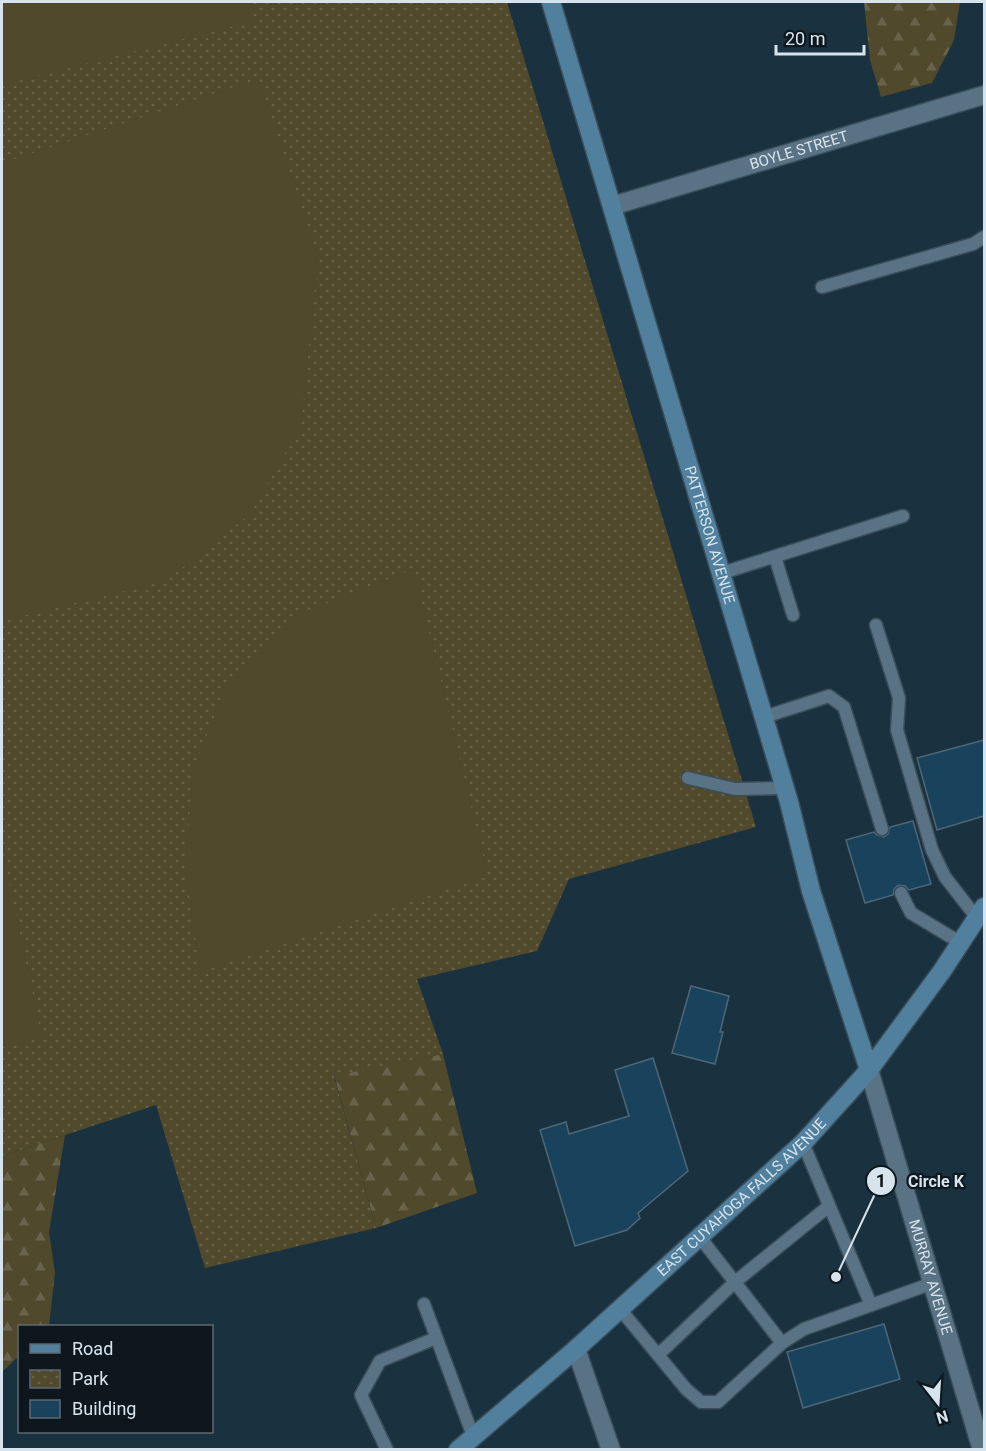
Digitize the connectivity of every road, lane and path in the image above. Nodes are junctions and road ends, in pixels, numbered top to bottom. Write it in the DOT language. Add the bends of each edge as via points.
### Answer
graph roads {
  1 [pos="550,2"];
  2 [pos="984,95"];
  3 [pos="612,206"];
  4 [pos="984,237"];
  5 [pos="822,287"];
  6 [pos="903,516"];
  7 [pos="775,556"];
  8 [pos="722,573"];
  9 [pos="793,615"];
  10 [pos="876,625"];
  11 [pos="764,717"];
  12 [pos="688,778"];
  13 [pos="785,788"];
  14 [pos="882,830"];
  15 [pos="901,893"];
  16 [pos="981,913"];
  17 [pos="960,943"];
  18 [pos="869,1071"];
  19 [pos="802,1143"];
  20 [pos="829,1206"];
  21 [pos="699,1236"];
  22 [pos="735,1282"];
  23 [pos="933,1283"];
  24 [pos="424,1304"];
  25 [pos="871,1305"];
  26 [pos="620,1309"];
  27 [pos="436,1338"];
  28 [pos="782,1343"];
  29 [pos="576,1349"];
  30 [pos="658,1355"];
  31 [pos="473,1436"];
  32 [pos="387,1449"];
  33 [pos="458,1449"];
  34 [pos="611,1449"];
  35 [pos="982,1449"];
  1 -- 3 [label="street, PATTERSON AVENUE"];
  2 -- 3 [label="street, BOYLE STREET"];
  3 -- 8 [label="street, PATTERSON AVENUE"];
  4 -- 5 [label="lane" via="973,244"];
  6 -- 7 [label="lane"];
  7 -- 8 [label="lane"];
  7 -- 9 [label="lane"];
  8 -- 11 [label="street, PATTERSON AVENUE"];
  10 -- 16 [label="lane" via="899,698 897,730 932,850 945,877"];
  11 -- 13 [label="street, PATTERSON AVENUE"];
  11 -- 14 [label="lane" via="829,696 844,707"];
  12 -- 13 [label="lane" via="735,789"];
  13 -- 18 [label="street, PATTERSON AVENUE" via="811,891"];
  15 -- 17 [label="lane" via="911,913"];
  16 -- 17 [label="street, EAST CUYAHOGA FALLS AVENUE"];
  17 -- 18 [label="street, EAST CUYAHOGA FALLS AVENUE"];
  18 -- 19 [label="street, EAST CUYAHOGA FALLS AVENUE"];
  18 -- 23 [label="street, MURRAY AVENUE"];
  19 -- 20 [label="lane"];
  19 -- 21 [label="street, EAST CUYAHOGA FALLS AVENUE"];
  20 -- 22 [label="lane"];
  20 -- 25 [label="lane"];
  21 -- 22 [label="lane"];
  21 -- 26 [label="street, EAST CUYAHOGA FALLS AVENUE"];
  22 -- 28 [label="lane"];
  22 -- 30 [label="lane"];
  23 -- 25 [label="lane"];
  23 -- 35 [label="street, MURRAY AVENUE"];
  24 -- 27 [label="lane"];
  25 -- 28 [label="lane" via="804,1329"];
  26 -- 29 [label="street, EAST CUYAHOGA FALLS AVENUE"];
  26 -- 30 [label="lane"];
  27 -- 31 [label="lane"];
  27 -- 32 [label="lane" via="380,1361 361,1395"];
  28 -- 30 [label="lane" via="718,1402 701,1402"];
  29 -- 31 [label="street, EAST CUYAHOGA FALLS AVENUE"];
  29 -- 34 [label="street"];
  31 -- 33 [label="street, EAST CUYAHOGA FALLS AVENUE"];
}
